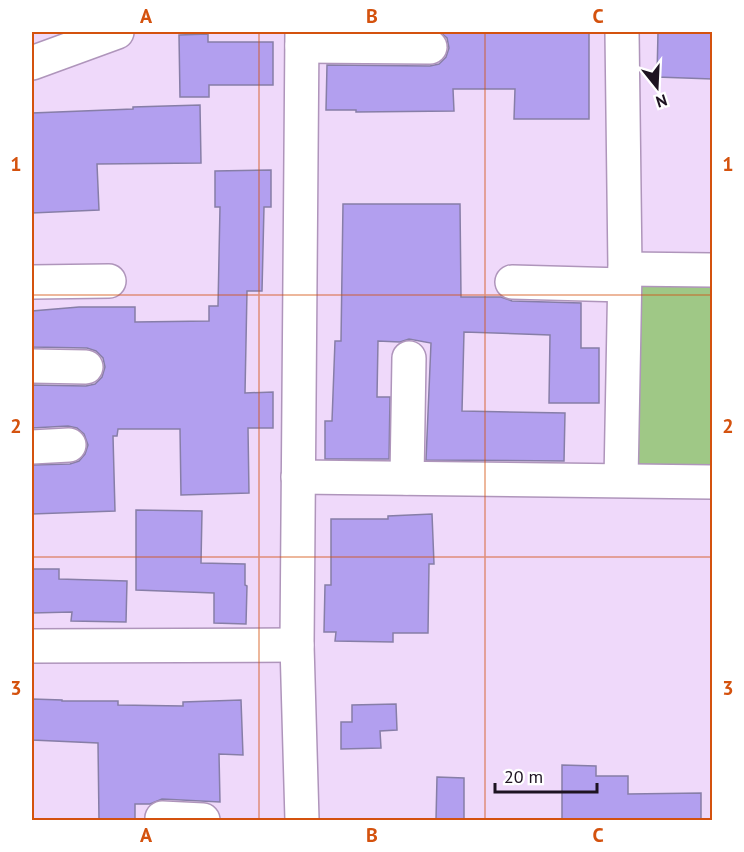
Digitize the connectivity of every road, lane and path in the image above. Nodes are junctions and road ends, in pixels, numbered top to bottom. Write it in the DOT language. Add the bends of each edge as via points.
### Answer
graph roads {
  1 [pos="117,32"];
  2 [pos="622,32"];
  3 [pos="302,39"];
  4 [pos="430,46"];
  5 [pos="32,63"];
  6 [pos="712,270"];
  7 [pos="625,277"];
  8 [pos="109,281"];
  9 [pos="32,282"];
  10 [pos="512,282"];
  11 [pos="409,358"];
  12 [pos="32,366"];
  13 [pos="86,367"];
  14 [pos="69,445"];
  15 [pos="32,447"];
  16 [pos="298,477"];
  17 [pos="408,478"];
  18 [pos="621,480"];
  19 [pos="712,482"];
  20 [pos="32,645"];
  21 [pos="297,645"];
  22 [pos="162,818"];
  23 [pos="203,820"];
  24 [pos="302,820"];
  1 -- 5 [label="street"];
  2 -- 7 [label="street"];
  3 -- 4 [label="street"];
  3 -- 16 [label="street"];
  6 -- 7 [label="street"];
  7 -- 10 [label="street"];
  7 -- 18 [label="street"];
  8 -- 9 [label="street"];
  11 -- 17 [label="street"];
  12 -- 13 [label="street"];
  14 -- 15 [label="street"];
  16 -- 17 [label="street"];
  16 -- 21 [label="street"];
  17 -- 18 [label="street"];
  18 -- 19 [label="street"];
  20 -- 21 [label="street"];
  21 -- 24 [label="street"];
  22 -- 23 [label="street"];
}
